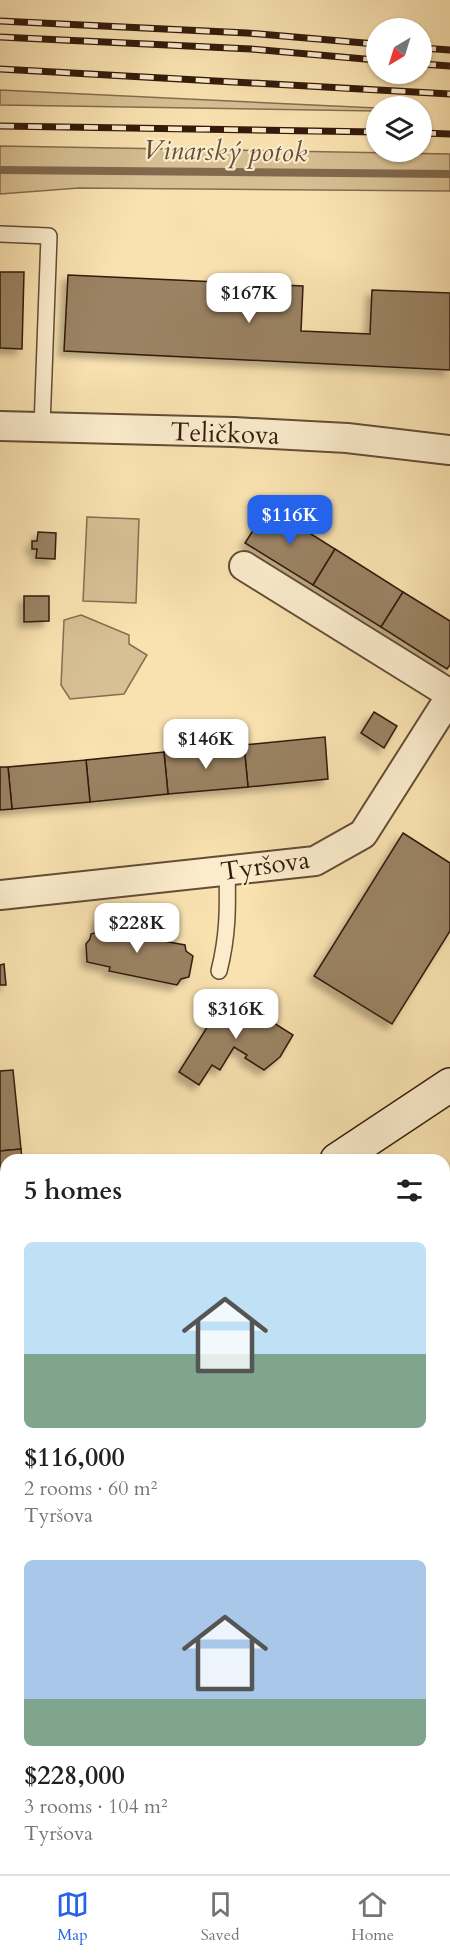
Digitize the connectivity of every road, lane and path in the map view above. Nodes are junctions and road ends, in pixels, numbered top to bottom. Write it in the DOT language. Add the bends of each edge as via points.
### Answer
graph roads {
  1 [pos="0,234"];
  2 [pos="0,426"];
  3 [pos="42,427"];
  4 [pos="450,450"];
  5 [pos="244,566"];
  6 [pos="450,696"];
  7 [pos="227,870"];
  8 [pos="0,895"];
  9 [pos="219,971"];
  10 [pos="450,1085"];
  11 [pos="346,1154"];
  1 -- 3 [label="lane" via="49,236"];
  2 -- 3 [label="street, Teličkova"];
  3 -- 4 [label="street, Teličkova" via="347,438"];
  5 -- 6 [label="street, Tyršova"];
  6 -- 7 [label="street, Tyršova" via="363,834 315,861"];
  7 -- 8 [label="street, Tyršova"];
  7 -- 9 [label="lane" via="227,939"];
  10 -- 11 [label="main road"];
}
